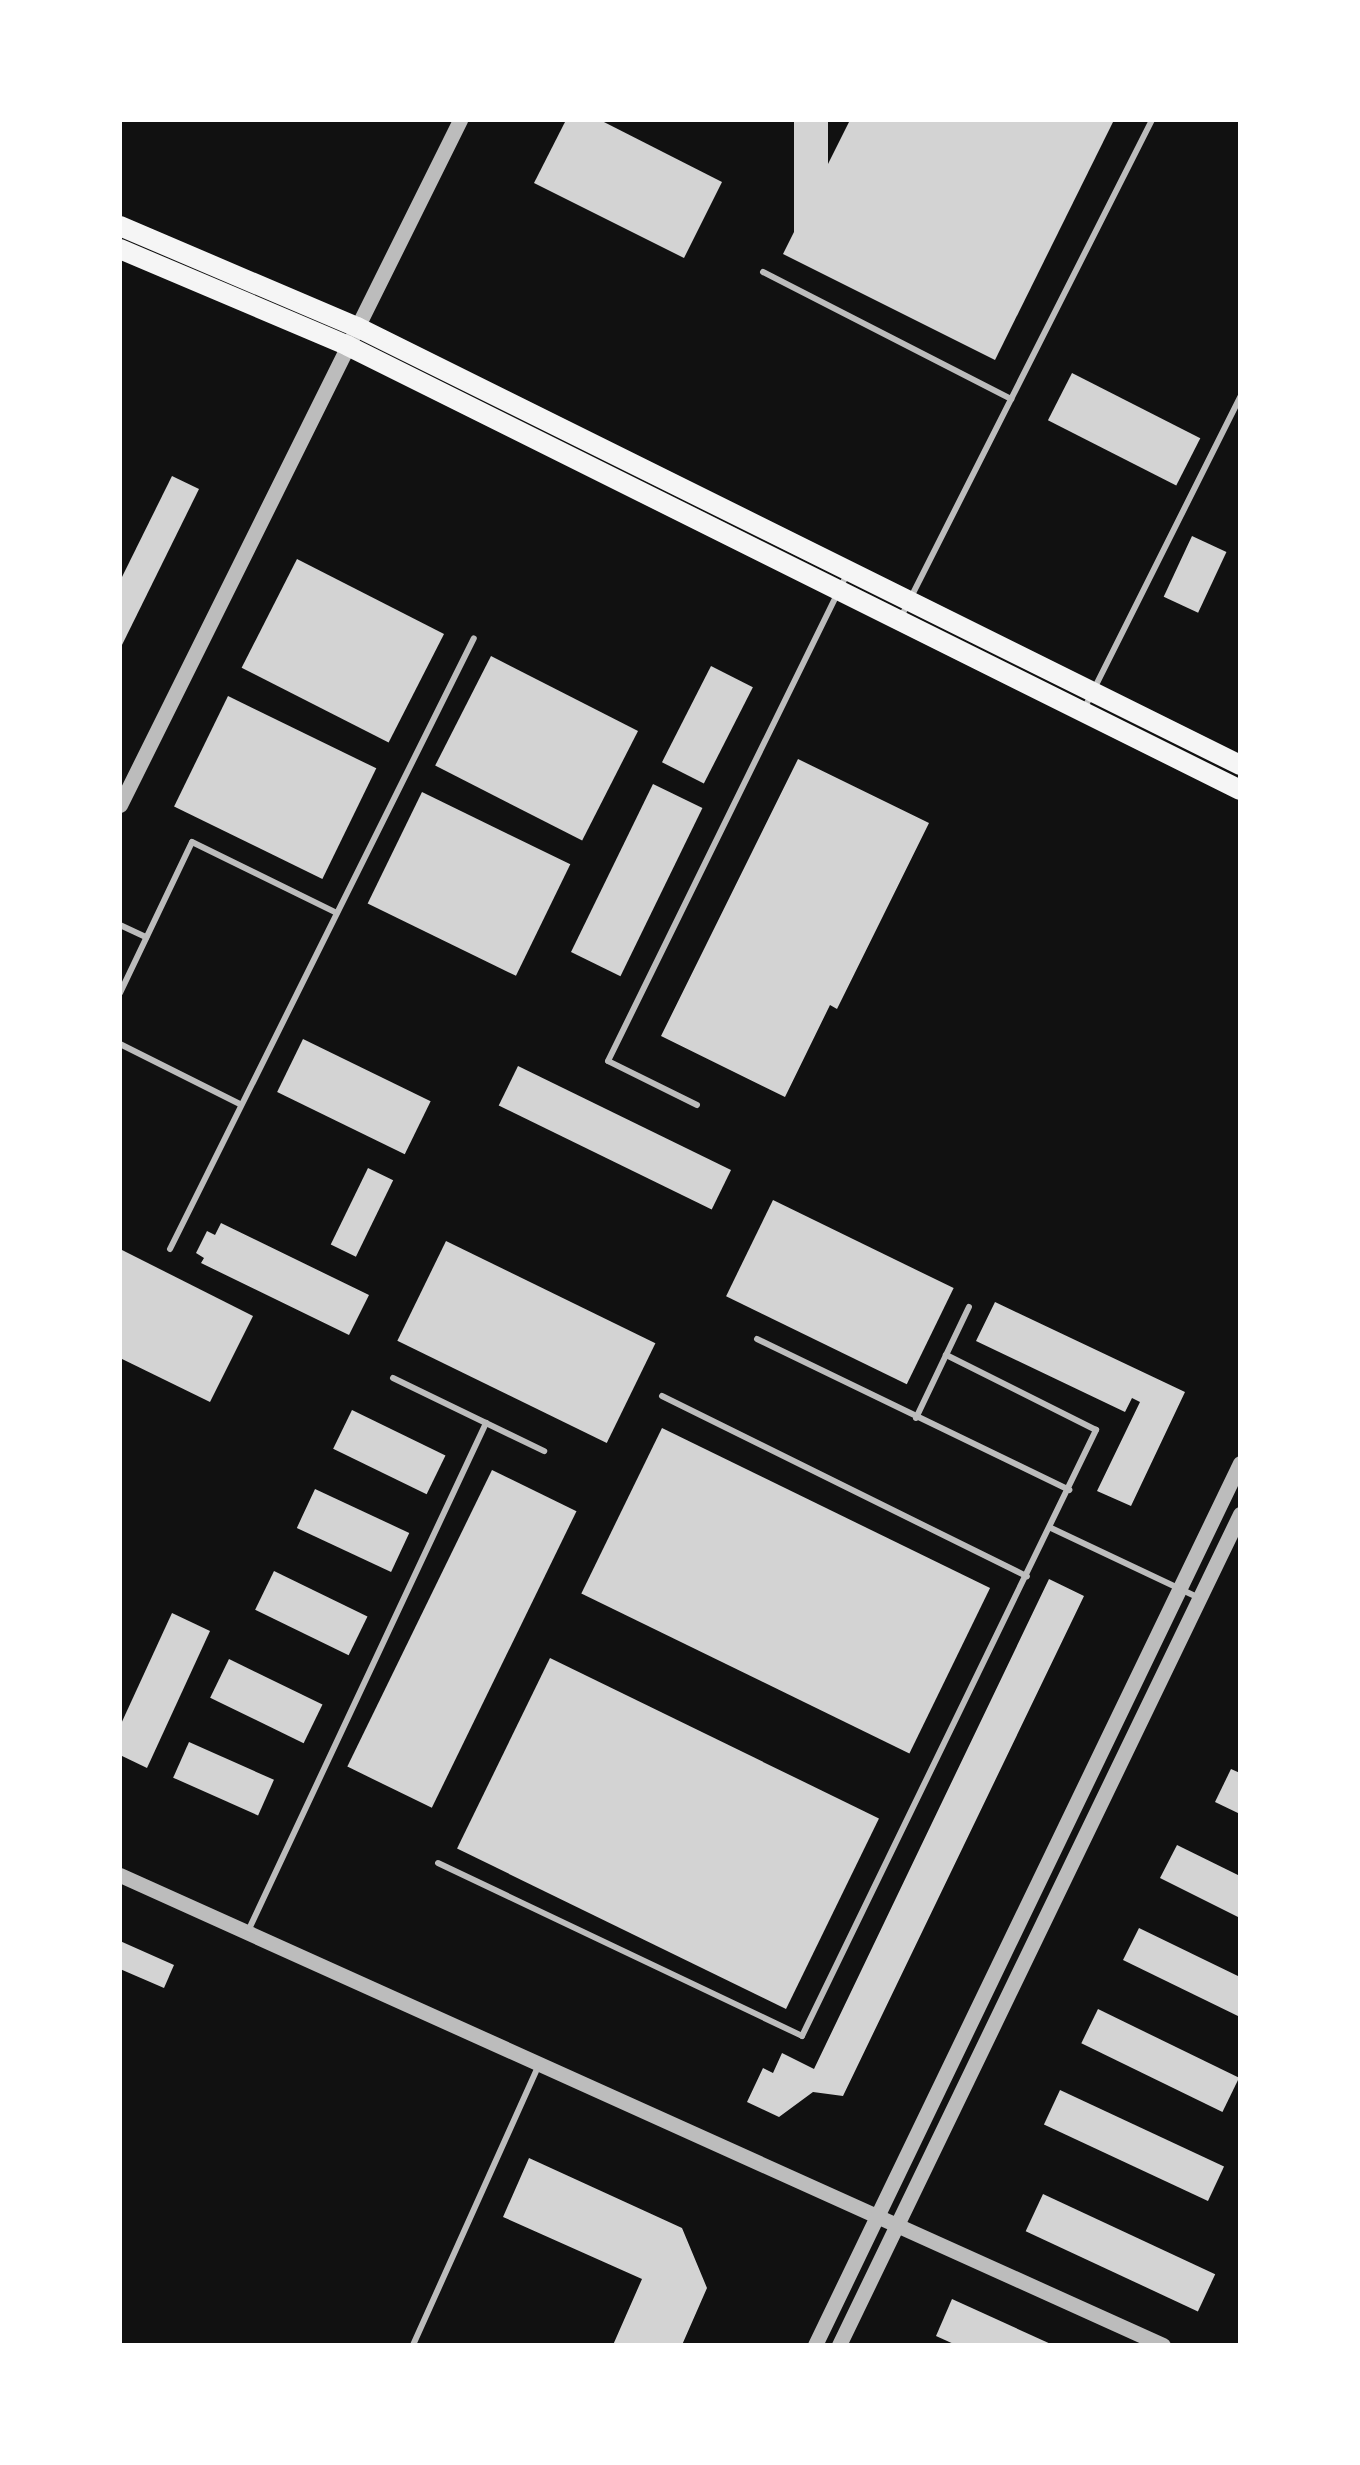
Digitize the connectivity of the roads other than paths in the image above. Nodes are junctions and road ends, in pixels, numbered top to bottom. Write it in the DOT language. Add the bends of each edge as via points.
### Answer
graph roads {
  1 [pos="460,120"];
  2 [pos="1152,120"];
  3 [pos="120,226"];
  4 [pos="120,250"];
  5 [pos="763,272"];
  6 [pos="352,336"];
  7 [pos="1240,397"];
  8 [pos="1011,399"];
  9 [pos="849,570"];
  10 [pos="839,590"];
  11 [pos="910,601"];
  12 [pos="900,620"];
  13 [pos="474,638"];
  14 [pos="1088,700"];
  15 [pos="1240,765"];
  16 [pos="1240,790"];
  17 [pos="120,805"];
  18 [pos="338,913"];
  19 [pos="120,925"];
  20 [pos="146,938"];
  21 [pos="120,993"];
  22 [pos="120,1044"];
  23 [pos="240,1104"];
  24 [pos="697,1105"];
  25 [pos="170,1249"];
  26 [pos="969,1307"];
  27 [pos="757,1339"];
  28 [pos="946,1355"];
  29 [pos="393,1378"];
  30 [pos="662,1396"];
  31 [pos="916,1418"];
  32 [pos="486,1423"];
  33 [pos="544,1451"];
  34 [pos="1240,1463"];
  35 [pos="1069,1490"];
  36 [pos="1240,1514"];
  37 [pos="1051,1528"];
  38 [pos="1028,1576"];
  39 [pos="1179,1588"];
  40 [pos="1200,1598"];
  41 [pos="438,1863"];
  42 [pos="120,1874"];
  43 [pos="248,1932"];
  44 [pos="540,2064"];
  45 [pos="876,2217"];
  46 [pos="896,2226"];
  47 [pos="414,2345"];
  48 [pos="815,2345"];
  49 [pos="839,2345"];
  50 [pos="1163,2345"];
  1 -- 6 [label="street"];
  2 -- 8 [label="lane"];
  3 -- 6 [label="main road"];
  4 -- 6 [label="main road"];
  5 -- 8 [label="lane"];
  6 -- 9 [label="main road"];
  6 -- 10 [label="main road"];
  6 -- 17 [label="street"];
  7 -- 14 [label="lane"];
  8 -- 11 [label="lane"];
  9 -- 10 [label="lane"];
  9 -- 11 [label="main road"];
  10 -- 12 [label="main road"];
  10 -- 24 [label="lane" via="608,1062"];
  11 -- 12 [label="lane"];
  11 -- 14 [label="main road"];
  12 -- 14 [label="main road"];
  13 -- 18 [label="lane"];
  14 -- 15 [label="main road"];
  14 -- 16 [label="main road"];
  18 -- 20 [label="lane" via="192,842"];
  18 -- 23 [label="lane"];
  19 -- 20 [label="lane"];
  20 -- 21 [label="lane"];
  22 -- 23 [label="lane"];
  23 -- 25 [label="lane"];
  26 -- 28 [label="lane"];
  27 -- 31 [label="lane"];
  28 -- 31 [label="lane"];
  28 -- 35 [label="lane" via="1096,1430"];
  29 -- 32 [label="lane"];
  30 -- 38 [label="lane"];
  31 -- 35 [label="lane"];
  32 -- 33 [label="lane"];
  32 -- 43 [label="lane"];
  34 -- 39 [label="street"];
  35 -- 37 [label="lane"];
  36 -- 40 [label="street"];
  37 -- 38 [label="lane"];
  37 -- 39 [label="lane"];
  38 -- 41 [label="lane" via="802,2036"];
  39 -- 40 [label="lane"];
  39 -- 45 [label="street"];
  40 -- 46 [label="street"];
  42 -- 43 [label="street"];
  43 -- 44 [label="street"];
  44 -- 45 [label="street"];
  44 -- 47 [label="lane"];
  45 -- 46 [label="street"];
  45 -- 48 [label="street"];
  46 -- 49 [label="street"];
  46 -- 50 [label="street"];
}
